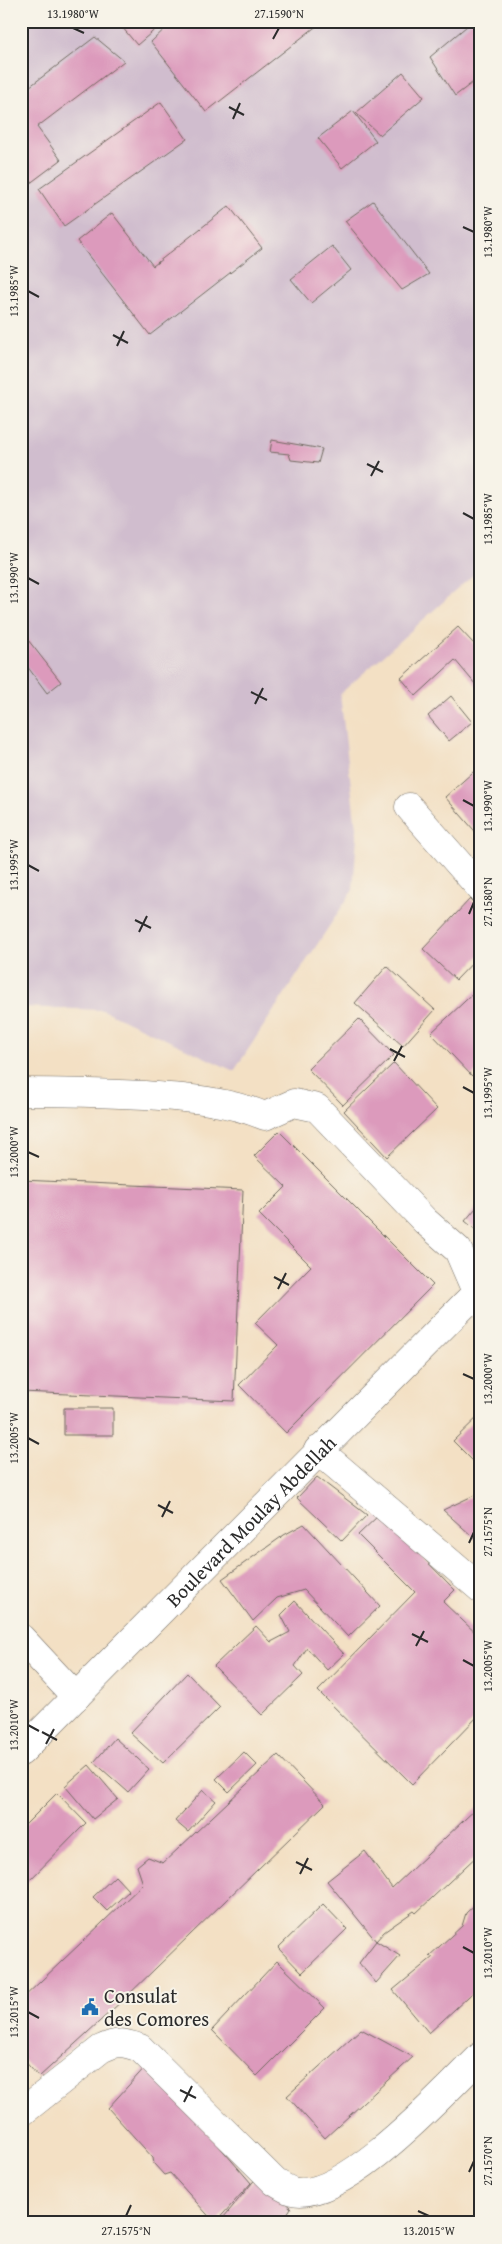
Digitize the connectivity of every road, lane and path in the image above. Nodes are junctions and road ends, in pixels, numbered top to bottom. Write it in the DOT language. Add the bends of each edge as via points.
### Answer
graph roads {
  1 [pos="409,807"];
  2 [pos="481,889"];
  3 [pos="21,1092"];
  4 [pos="479,1294"];
  5 [pos="318,1450"];
  6 [pos="481,1589"];
  7 [pos="21,1638"];
  8 [pos="76,1697"];
  9 [pos="21,1752"];
  10 [pos="481,2056"];
  11 [pos="21,2113"];
  1 -- 2 [label="street"];
  3 -- 4 [label="street" via="206,1099 266,1116 294,1103 317,1108 458,1250"];
  4 -- 5 [label="street, Boulevard Moulay Abdellah"];
  5 -- 6 [label="street"];
  5 -- 8 [label="street, Boulevard Moulay Abdellah"];
  7 -- 8 [label="street"];
  8 -- 9 [label="street, Boulevard Moulay Abdellah"];
  10 -- 11 [label="street" via="378,2155 345,2178 316,2189 292,2191 274,2182 140,2048 128,2044 117,2042 102,2048"];
}
